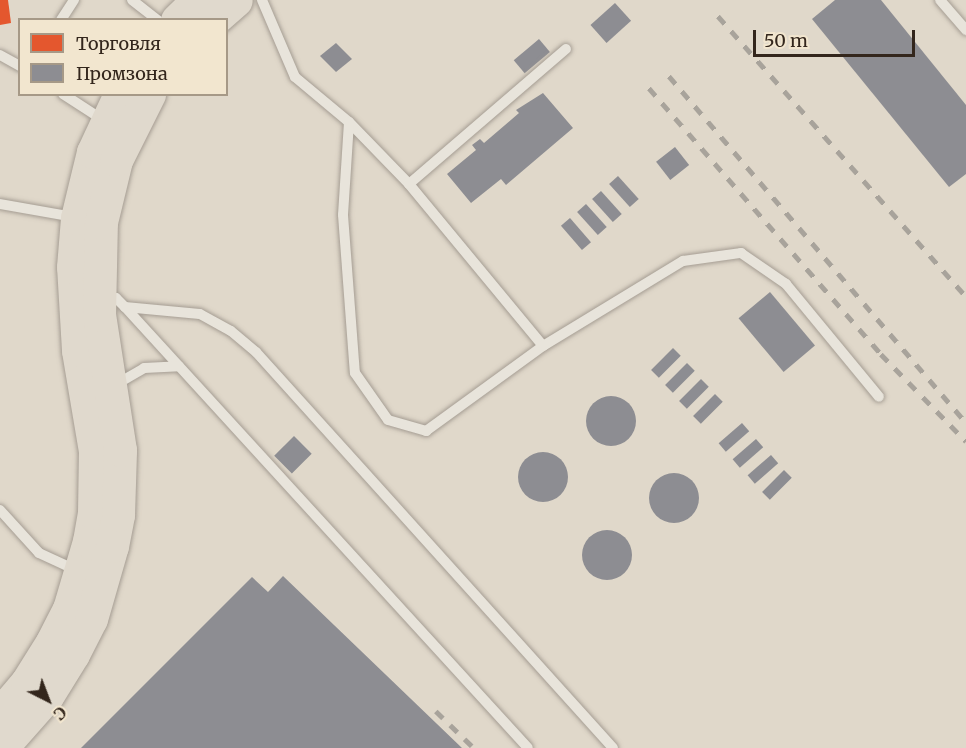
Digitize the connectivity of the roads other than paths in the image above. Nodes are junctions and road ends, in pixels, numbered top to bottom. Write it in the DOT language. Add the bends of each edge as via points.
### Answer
graph roads {
  1 [pos="74,0"];
  2 [pos="132,0"];
  3 [pos="198,0"];
  4 [pos="236,0"];
  5 [pos="262,0"];
  6 [pos="940,0"];
  7 [pos="62,18"];
  8 [pos="155,18"];
  9 [pos="179,18"];
  10 [pos="215,18"];
  11 [pos="966,30"];
  12 [pos="566,49"];
  13 [pos="0,55"];
  14 [pos="18,65"];
  15 [pos="70,96"];
  16 [pos="148,96"];
  17 [pos="113,108"];
  18 [pos="350,122"];
  19 [pos="409,184"];
  20 [pos="0,204"];
  21 [pos="89,220"];
  22 [pos="99,302"];
  23 [pos="543,346"];
  24 [pos="178,366"];
  25 [pos="111,388"];
  26 [pos="879,397"];
  27 [pos="0,510"];
  28 [pos="93,575"];
  29 [pos="0,714"];
  30 [pos="2,748"];
  31 [pos="528,748"];
  32 [pos="613,748"];
  1 -- 7 [label="lane"];
  2 -- 8 [label="lane"];
  3 -- 9 [label="main road"];
  4 -- 10 [label="main road"];
  5 -- 18 [label="lane" via="295,77"];
  6 -- 11 [label="lane"];
  12 -- 19 [label="lane"];
  13 -- 14 [label="lane"];
  15 -- 17 [label="lane"];
  16 -- 21 [label="main road"];
  17 -- 21 [label="main road" via="93,152"];
  18 -- 19 [label="lane"];
  18 -- 23 [label="lane" via="343,215 355,373 388,420 426,430"];
  19 -- 23 [label="lane"];
  20 -- 21 [label="lane"];
  21 -- 22 [label="main road"];
  22 -- 24 [label="lane"];
  22 -- 25 [label="main road"];
  22 -- 28 [label="main road"];
  22 -- 32 [label="lane" via="200,314 231,331 256,352"];
  23 -- 26 [label="lane" via="683,261 741,252 786,284"];
  24 -- 25 [label="lane" via="144,368"];
  24 -- 31 [label="lane"];
  25 -- 28 [label="main road" via="118,424 118,516"];
  27 -- 28 [label="lane" via="39,553"];
  28 -- 29 [label="main road" via="27,682"];
  28 -- 30 [label="main road" via="91,619 73,654 47,696"];
}
